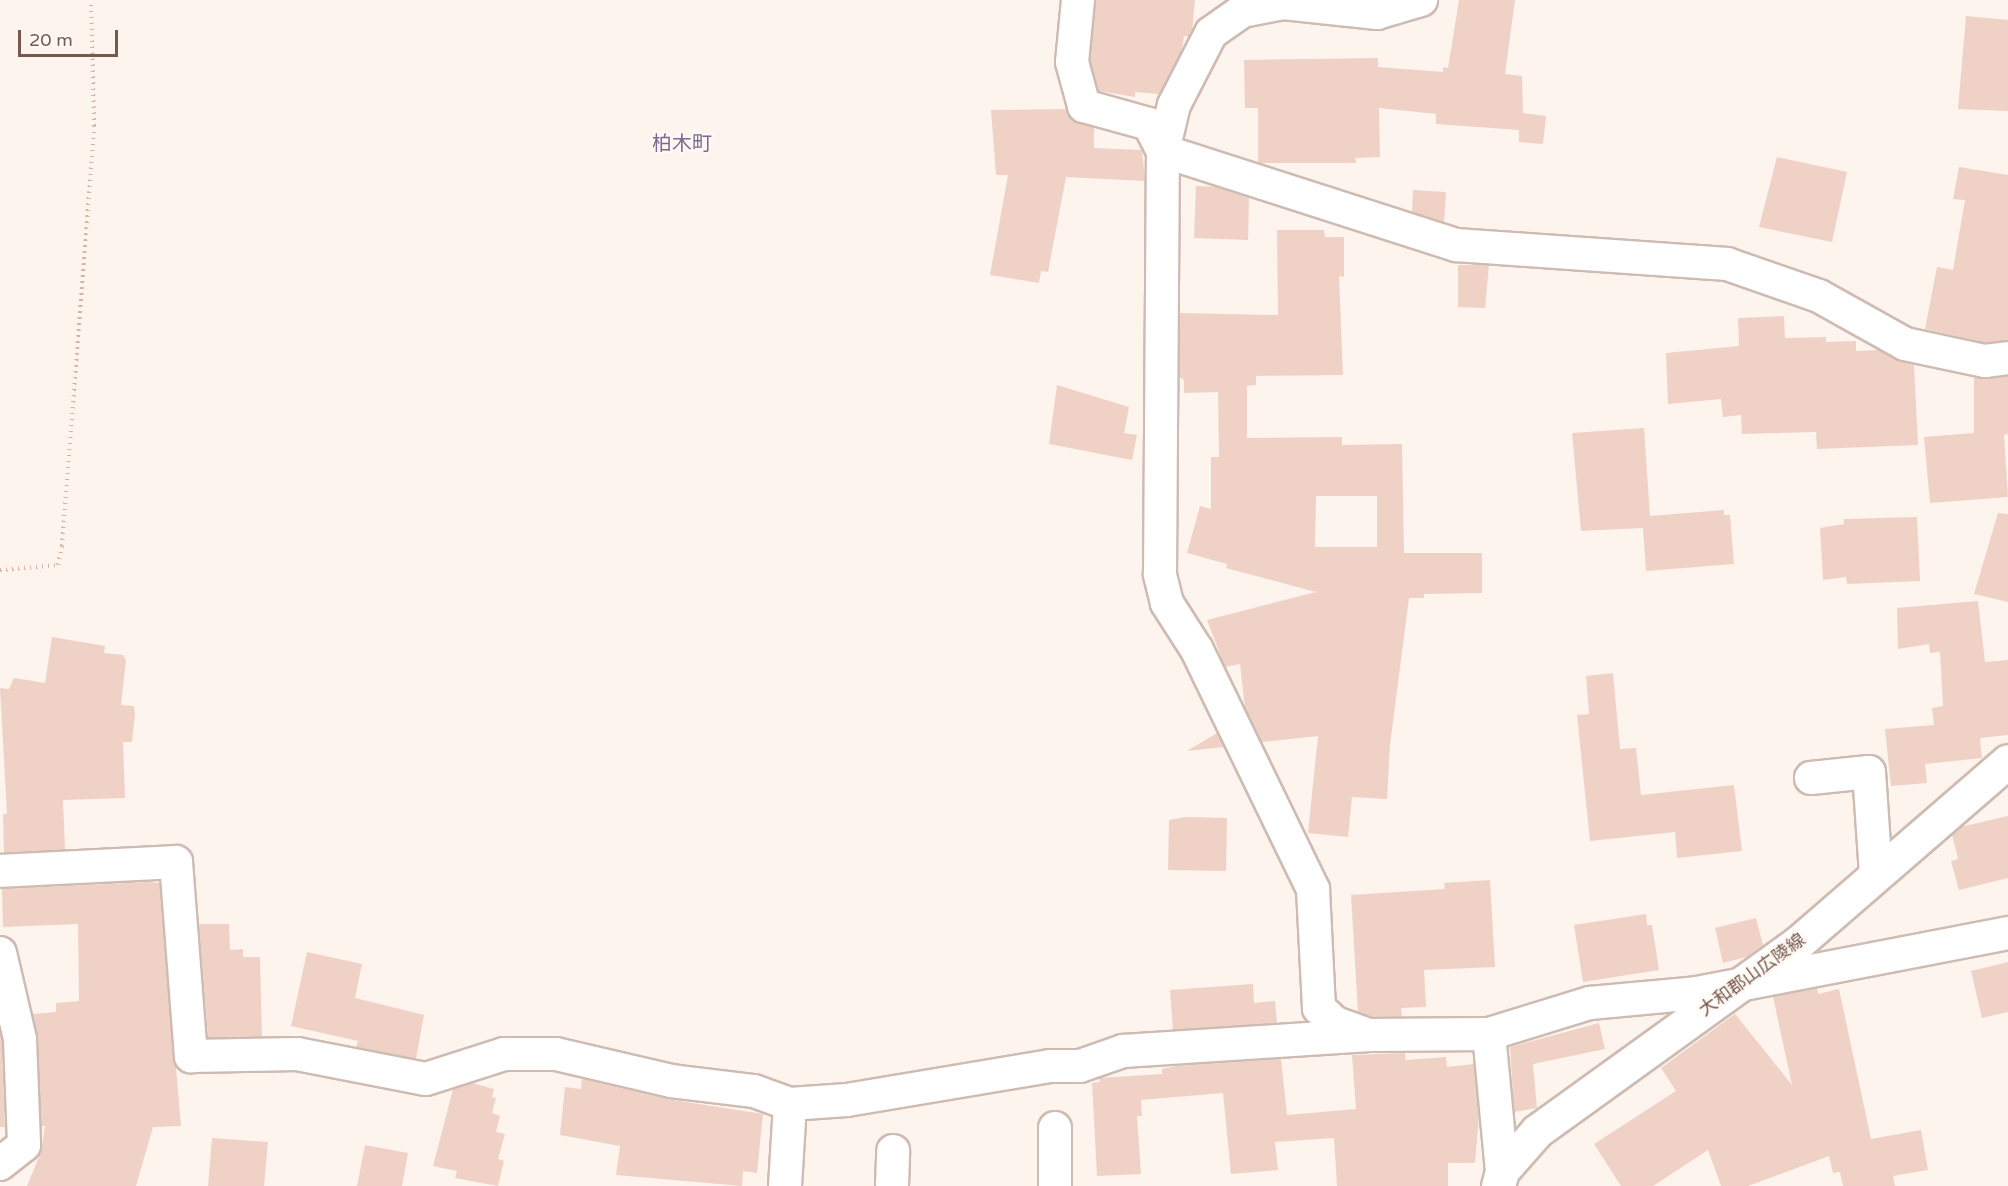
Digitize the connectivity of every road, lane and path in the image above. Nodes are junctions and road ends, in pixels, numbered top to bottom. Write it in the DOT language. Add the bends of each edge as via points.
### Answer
graph roads {
  1 [pos="91,0"];
  2 [pos="1078,0"];
  3 [pos="1421,0"];
  4 [pos="1242,6"];
  5 [pos="1162,151"];
  6 [pos="2008,358"];
  7 [pos="0,570"];
  8 [pos="2008,761"];
  9 [pos="1811,778"];
  10 [pos="0,871"];
  11 [pos="1875,874"];
  12 [pos="2008,933"];
  13 [pos="0,953"];
  14 [pos="1748,981"];
  15 [pos="1489,1034"];
  16 [pos="1369,1035"];
  17 [pos="790,1104"];
  18 [pos="1055,1128"];
  19 [pos="893,1151"];
  20 [pos="0,1164"];
  21 [pos="1500,1179"];
  22 [pos="785,1186"];
  23 [pos="892,1186"];
  24 [pos="1055,1186"];
  1 -- 7 [label="path" via="94,126 62,546 58,565"];
  2 -- 5 [label="street" via="1072,62 1084,106 1149,124"];
  3 -- 4 [label="street" via="1377,13 1283,3"];
  4 -- 5 [label="street" via="1211,33 1174,105"];
  5 -- 6 [label="street" via="1456,245 1727,264 1819,297 1905,344 1985,362"];
  5 -- 16 [label="street" via="1160,574 1167,603 1197,650 1313,889 1319,1008 1335,1023"];
  8 -- 11 [label="main road, 大和郡山広陵線"];
  9 -- 11 [label="street" via="1869,772"];
  10 -- 17 [label="street" via="176,862 191,1056 297,1054 426,1079 504,1054 556,1054 671,1081 754,1091"];
  11 -- 14 [label="main road, 大和郡山広陵線" via="1799,942"];
  12 -- 14 [label="street"];
  13 -- 20 [label="street" via="20,1039 24,1145"];
  14 -- 15 [label="street" via="1697,993 1590,1003"];
  14 -- 21 [label="main road, 大和郡山広陵線" via="1537,1131"];
  15 -- 16 [label="street"];
  15 -- 21 [label="street"];
  16 -- 17 [label="street" via="1123,1051 1080,1066 1050,1066 847,1100"];
  17 -- 22 [label="street"];
  18 -- 24 [label="street"];
  19 -- 23 [label="street"];
}
